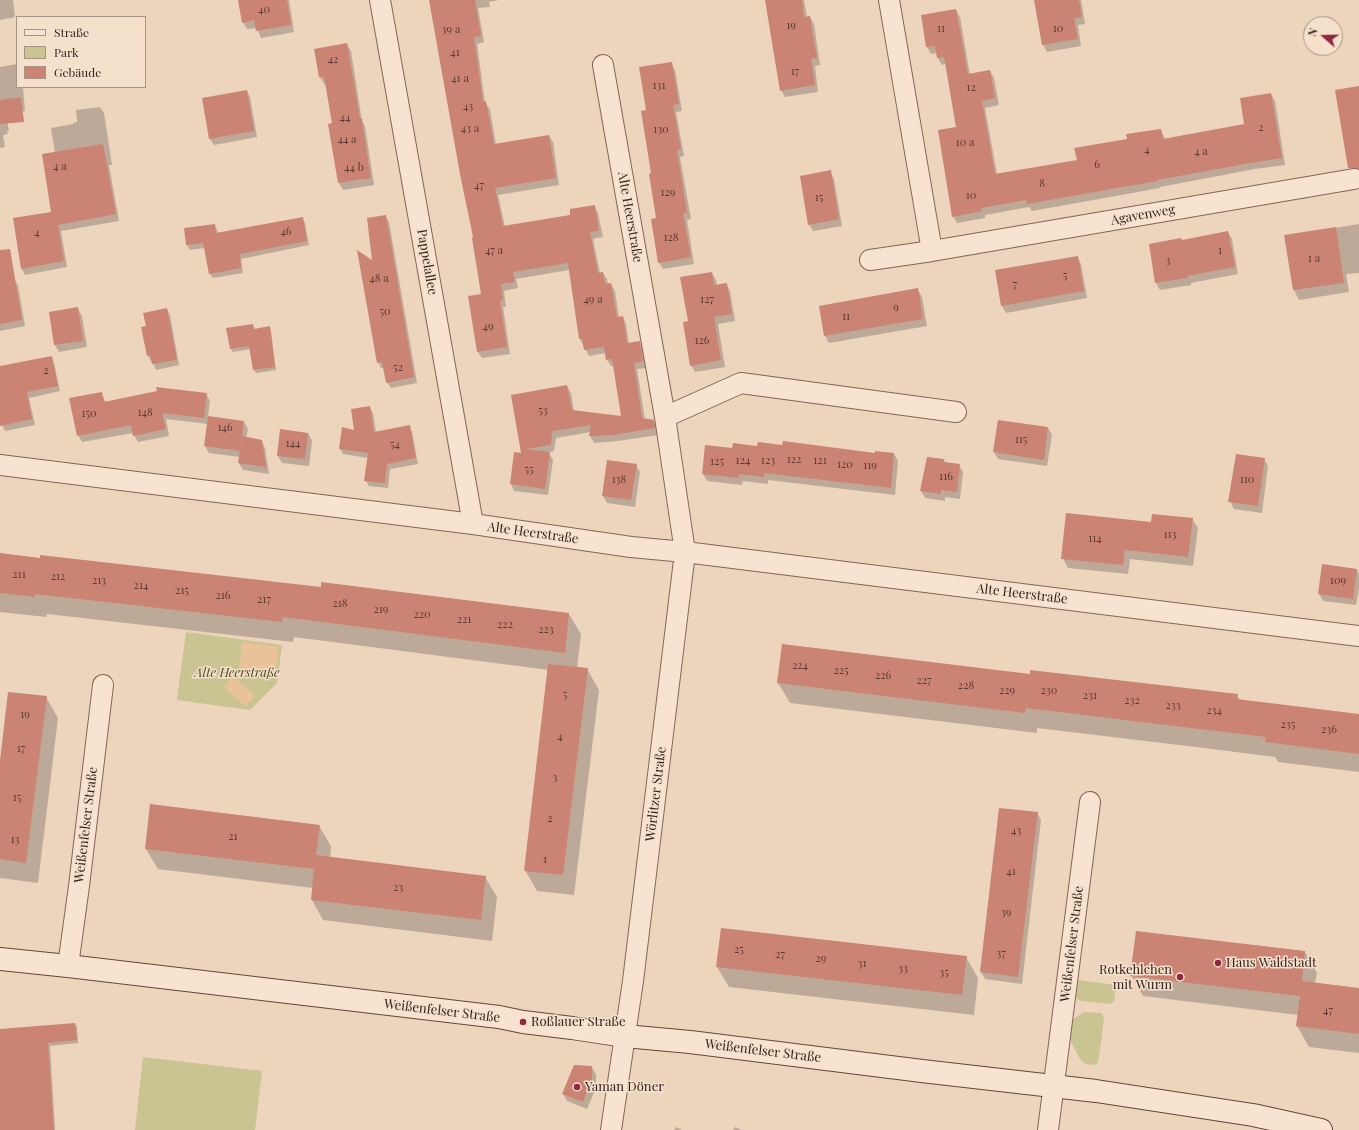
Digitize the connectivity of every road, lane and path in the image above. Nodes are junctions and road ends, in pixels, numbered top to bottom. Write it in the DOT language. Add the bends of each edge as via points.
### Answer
graph roads {
  1 [pos="380,0"];
  2 [pos="889,0"];
  3 [pos="603,65"];
  4 [pos="1354,179"];
  5 [pos="932,251"];
  6 [pos="870,260"];
  7 [pos="956,412"];
  8 [pos="664,417"];
  9 [pos="0,465"];
  10 [pos="473,524"];
  11 [pos="685,552"];
  12 [pos="1359,636"];
  13 [pos="103,685"];
  14 [pos="1090,802"];
  15 [pos="0,959"];
  16 [pos="68,966"];
  17 [pos="625,1036"];
  18 [pos="1054,1087"];
  19 [pos="611,1130"];
  20 [pos="1048,1130"];
  21 [pos="1321,1130"];
  1 -- 10 [label="street, Pappelallee"];
  2 -- 5 [label="street"];
  3 -- 8 [label="street, Alte Heerstraße"];
  4 -- 5 [label="street, Agavenweg"];
  5 -- 6 [label="street, Agavenweg"];
  7 -- 8 [label="street" via="741,383"];
  8 -- 11 [label="street, Alte Heerstraße"];
  9 -- 10 [label="street, Alte Heerstraße"];
  10 -- 11 [label="street, Alte Heerstraße" via="631,547"];
  11 -- 12 [label="street, Alte Heerstraße"];
  11 -- 17 [label="street, Wörlitzer Straße"];
  13 -- 16 [label="street, Weißenfelser Straße"];
  14 -- 18 [label="street, Weißenfelser Straße"];
  15 -- 16 [label="street, Weißenfelser Straße"];
  16 -- 17 [label="street, Weißenfelser Straße" via="499,1018"];
  17 -- 18 [label="street, Weißenfelser Straße"];
  17 -- 19 [label="street"];
  18 -- 20 [label="street"];
  18 -- 21 [label="street, Weißenfelser Straße" via="1253,1115"];
}
